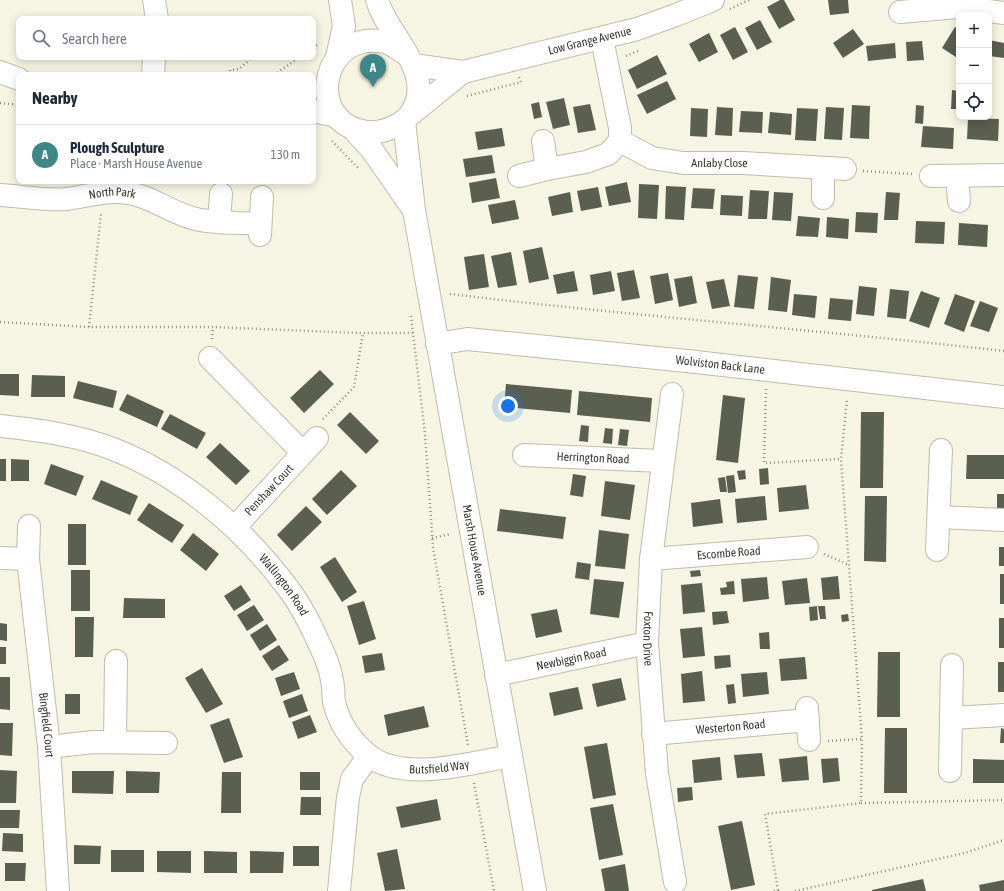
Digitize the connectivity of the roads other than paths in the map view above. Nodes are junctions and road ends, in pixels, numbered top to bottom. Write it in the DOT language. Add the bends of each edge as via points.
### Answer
graph roads {
  1 [pos="154,0"];
  2 [pos="340,0"];
  3 [pos="377,0"];
  4 [pos="713,0"];
  5 [pos="937,4"];
  6 [pos="900,12"];
  7 [pos="1004,13"];
  8 [pos="157,16"];
  9 [pos="602,39"];
  10 [pos="410,59"];
  11 [pos="154,60"];
  12 [pos="327,69"];
  13 [pos="0,72"];
  14 [pos="153,72"];
  15 [pos="463,72"];
  16 [pos="16,78"];
  17 [pos="316,112"];
  18 [pos="407,118"];
  19 [pos="345,122"];
  20 [pos="543,141"];
  21 [pos="620,141"];
  22 [pos="547,168"];
  23 [pos="823,168"];
  24 [pos="845,169"];
  25 [pos="1004,175"];
  26 [pos="519,176"];
  27 [pos="931,176"];
  28 [pos="957,176"];
  29 [pos="221,194"];
  30 [pos="0,195"];
  31 [pos="262,197"];
  32 [pos="823,198"];
  33 [pos="959,201"];
  34 [pos="414,210"];
  35 [pos="219,221"];
  36 [pos="437,344"];
  37 [pos="210,358"];
  38 [pos="672,394"];
  39 [pos="1004,397"];
  40 [pos="0,426"];
  41 [pos="941,450"];
  42 [pos="524,455"];
  43 [pos="662,461"];
  44 [pos="939,517"];
  45 [pos="1004,520"];
  46 [pos="29,526"];
  47 [pos="235,526"];
  48 [pos="807,546"];
  49 [pos="937,550"];
  50 [pos="0,558"];
  51 [pos="28,559"];
  52 [pos="651,559"];
  53 [pos="647,643"];
  54 [pos="116,661"];
  55 [pos="952,665"];
  56 [pos="496,675"];
  57 [pos="1004,715"];
  58 [pos="952,718"];
  59 [pos="808,723"];
  60 [pos="653,734"];
  61 [pos="116,742"];
  62 [pos="166,743"];
  63 [pos="49,747"];
  64 [pos="369,756"];
  65 [pos="510,756"];
  66 [pos="950,771"];
  67 [pos="675,882"];
  68 [pos="58,891"];
  69 [pos="339,891"];
  70 [pos="535,891"];
  1 -- 8 [label="street"];
  2 -- 12 [label="street, Marsh House Avenue" via="344,26"];
  3 -- 10 [label="street, Marsh House Avenue"];
  4 -- 9 [label="street, Low Grange Avenue" via="676,16"];
  5 -- 6 [label="street"];
  5 -- 7 [label="street"];
  9 -- 15 [label="street, Low Grange Avenue"];
  9 -- 21 [label="street" via="620,128"];
  10 -- 12 [label="street" via="386,43 371,41 355,44"];
  10 -- 15 [label="street, Low Grange Avenue"];
  10 -- 18 [label="street, Marsh House Avenue" via="418,79 419,93"];
  11 -- 14 [label="street"];
  12 -- 19 [label="street, Marsh House Avenue" via="326,88 330,104"];
  13 -- 16 [label="street"];
  15 -- 18 [label="street, Low Grange Avenue"];
  17 -- 19 [label="street"];
  18 -- 19 [label="street" via="387,131 367,133"];
  18 -- 34 [label="street, Marsh House Avenue"];
  19 -- 34 [label="street, Marsh House Avenue" via="372,150"];
  20 -- 22 [label="street"];
  21 -- 22 [label="street" via="608,154 586,162"];
  21 -- 23 [label="street, Anlaby Close" via="652,158 683,163 743,163"];
  22 -- 26 [label="street"];
  23 -- 24 [label="street, Anlaby Close"];
  23 -- 32 [label="street"];
  25 -- 28 [label="street"];
  27 -- 28 [label="street"];
  28 -- 33 [label="street"];
  29 -- 35 [label="street"];
  30 -- 35 [label="street, North Park" via="67,199 119,192 159,202 177,213 197,220"];
  31 -- 35 [label="street, North Park" via="260,230"];
  34 -- 36 [label="street, Marsh House Avenue"];
  36 -- 39 [label="street, Wolviston Back Lane" via="467,339"];
  36 -- 56 [label="street, Marsh House Avenue"];
  37 -- 47 [label="street, Penshaw Court" via="278,429 310,445"];
  38 -- 43 [label="street, Foxton Drive"];
  40 -- 47 [label="street, Wallington Road" via="68,436 112,449 151,467"];
  41 -- 44 [label="street"];
  42 -- 43 [label="street, Herrington Road"];
  43 -- 52 [label="street, Foxton Drive"];
  44 -- 45 [label="street"];
  44 -- 49 [label="street"];
  46 -- 51 [label="street, Bingfield Court"];
  47 -- 64 [label="street, Wallington Road" via="288,587 306,616 324,654 333,682 334,701 343,726"];
  48 -- 52 [label="street, Escombe Road"];
  50 -- 51 [label="street"];
  51 -- 63 [label="street, Bingfield Court"];
  52 -- 53 [label="street, Foxton Drive"];
  53 -- 56 [label="street, Newbiggin Road"];
  53 -- 60 [label="street, Foxton Drive"];
  54 -- 61 [label="street"];
  55 -- 58 [label="street"];
  56 -- 65 [label="street, Marsh House Avenue"];
  57 -- 58 [label="street"];
  58 -- 66 [label="street"];
  59 -- 60 [label="street, Westerton Road"];
  60 -- 67 [label="street, Foxton Drive"];
  61 -- 62 [label="street"];
  61 -- 63 [label="street"];
  63 -- 68 [label="street, Bingfield Court"];
  64 -- 65 [label="street, Butsfield Way" via="393,767 416,771"];
  64 -- 69 [label="street" via="350,785"];
  65 -- 70 [label="street, Marsh House Avenue"];
}
